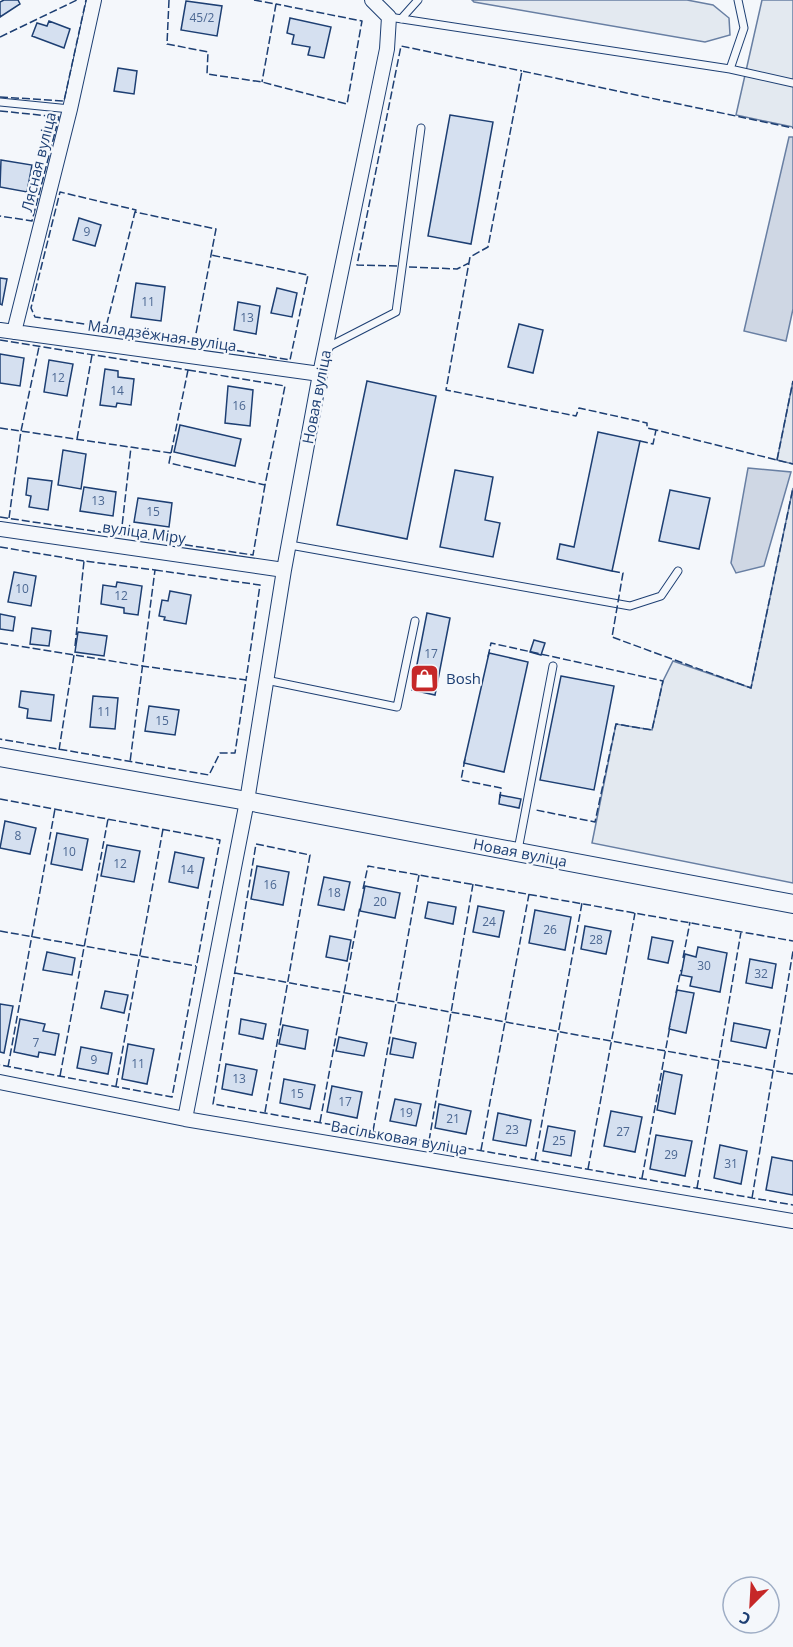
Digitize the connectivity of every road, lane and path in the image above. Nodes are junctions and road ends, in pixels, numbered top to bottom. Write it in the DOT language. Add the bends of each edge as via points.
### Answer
graph roads {
  1 [pos="94,0"];
  2 [pos="372,0"];
  3 [pos="418,0"];
  4 [pos="738,0"];
  5 [pos="395,18"];
  6 [pos="730,69"];
  7 [pos="793,83"];
  8 [pos="0,102"];
  9 [pos="70,109"];
  10 [pos="421,128"];
  11 [pos="7,331"];
  12 [pos="326,348"];
  13 [pos="320,374"];
  14 [pos="0,529"];
  15 [pos="290,545"];
  16 [pos="284,570"];
  17 [pos="678,571"];
  18 [pos="415,621"];
  19 [pos="553,666"];
  20 [pos="266,680"];
  21 [pos="0,757"];
  22 [pos="247,801"];
  23 [pos="518,852"];
  24 [pos="793,904"];
  25 [pos="0,1082"];
  26 [pos="185,1119"];
  27 [pos="793,1221"];
  1 -- 9 [label="street, Лясная вуліца"];
  2 -- 5 [label="street"];
  3 -- 5 [label="lane"];
  4 -- 6 [label="lane" via="744,28"];
  5 -- 6 [label="lane"];
  5 -- 12 [label="street, Новая вуліца"];
  6 -- 7 [label="lane"];
  8 -- 9 [label="lane"];
  9 -- 11 [label="street, Лясная вуліца"];
  10 -- 12 [label="lane" via="396,312"];
  11 -- 13 [label="street, Маладзёжная вуліца"];
  12 -- 13 [label="street, Новая вуліца"];
  13 -- 15 [label="street, Новая вуліца"];
  14 -- 16 [label="street, вуліца Міру"];
  15 -- 16 [label="street, Новая вуліца"];
  15 -- 17 [label="lane" via="630,606 661,596"];
  16 -- 20 [label="street, Новая вуліца"];
  18 -- 20 [label="lane" via="397,707"];
  19 -- 23 [label="lane"];
  20 -- 22 [label="street, Новая вуліца"];
  21 -- 22 [label="street, Новая вуліца"];
  22 -- 23 [label="street, Новая вуліца"];
  22 -- 26 [label="street"];
  23 -- 24 [label="street, Новая вуліца"];
  25 -- 26 [label="street, Васільковая вуліца"];
  26 -- 27 [label="street, Васільковая вуліца"];
}
